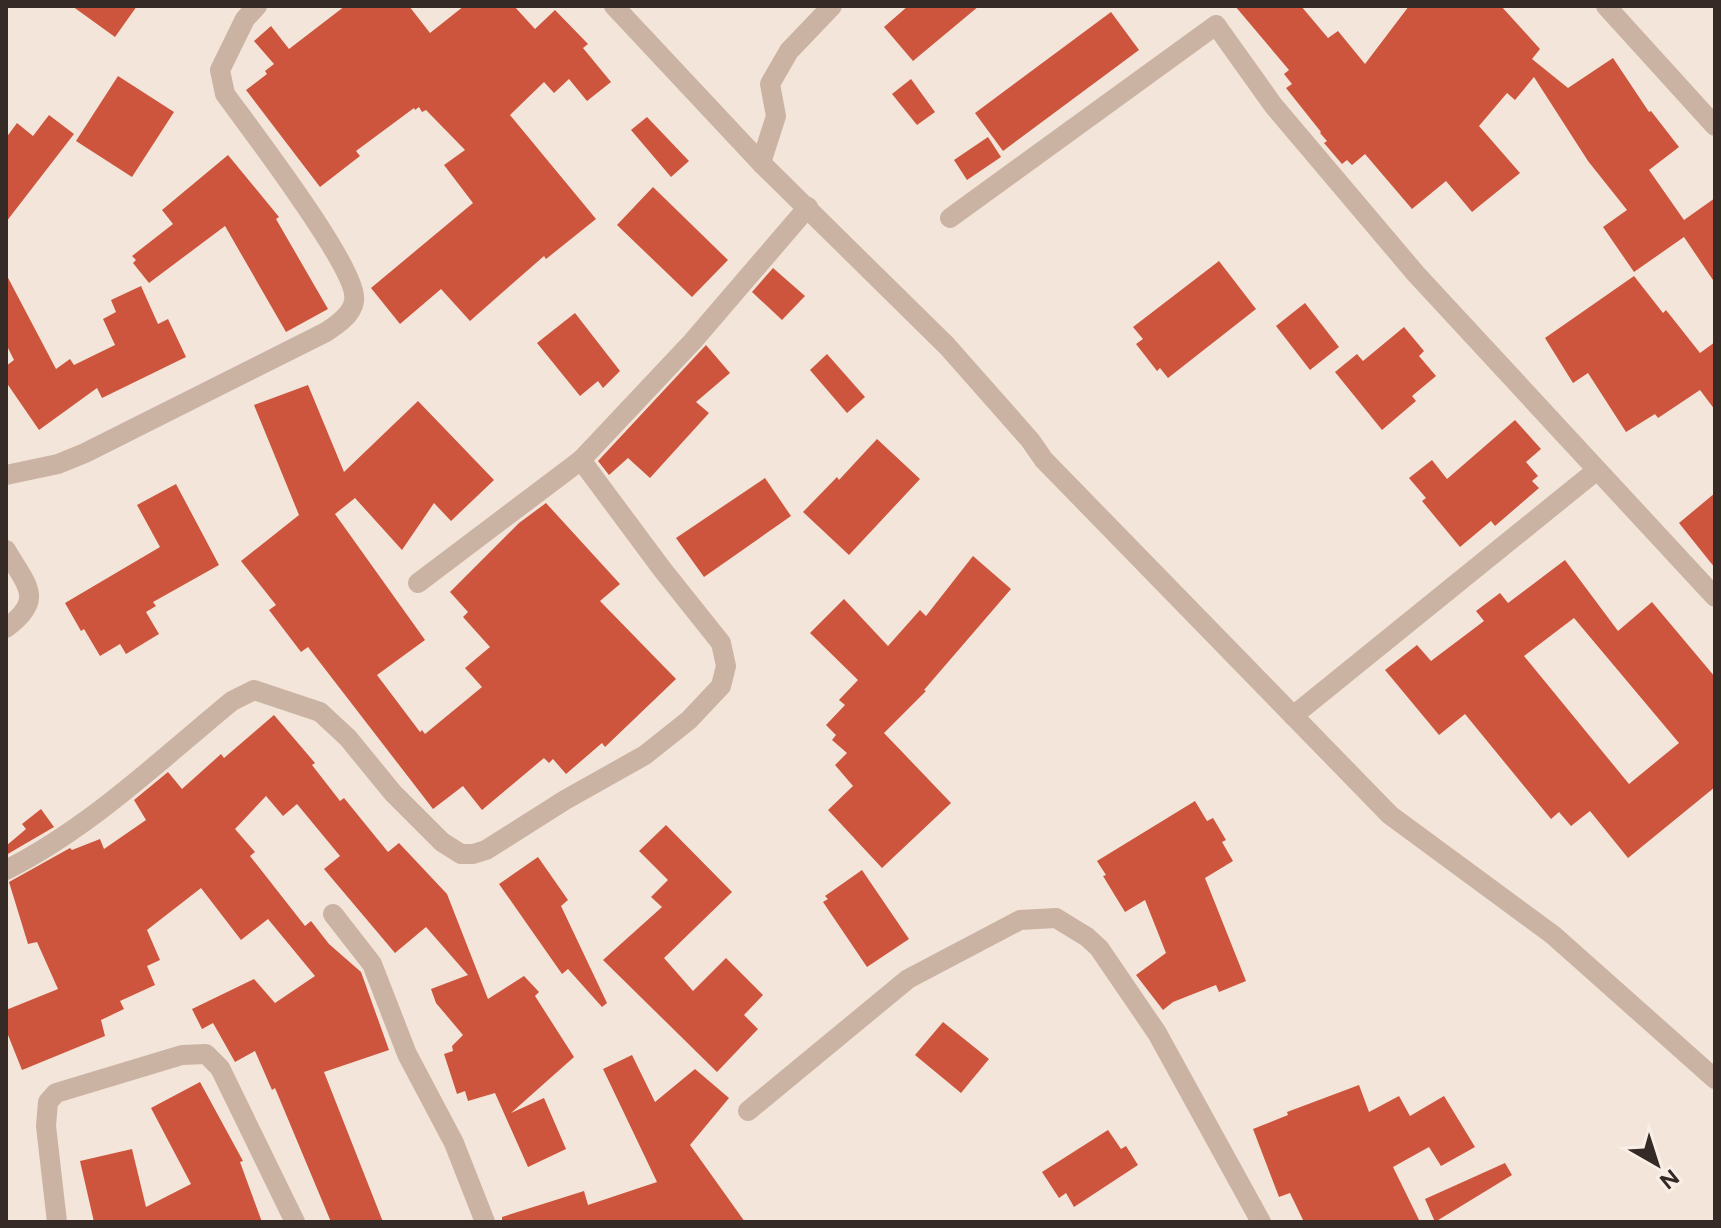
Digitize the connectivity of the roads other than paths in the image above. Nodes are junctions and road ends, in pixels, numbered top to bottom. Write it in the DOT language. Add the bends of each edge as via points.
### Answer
graph roads {
  1 [pos="257,6"];
  2 [pos="614,6"];
  3 [pos="832,6"];
  4 [pos="1606,6"];
  5 [pos="1715,126"];
  6 [pos="761,163"];
  7 [pos="808,207"];
  8 [pos="950,218"];
  9 [pos="581,460"];
  10 [pos="1597,470"];
  11 [pos="6,475"];
  12 [pos="6,550"];
  13 [pos="418,583"];
  14 [pos="1715,597"];
  15 [pos="6,628"];
  16 [pos="1293,716"];
  17 [pos="6,870"];
  18 [pos="333,914"];
  19 [pos="1715,1079"];
  20 [pos="748,1111"];
  21 [pos="57,1222"];
  22 [pos="295,1222"];
  23 [pos="485,1222"];
  24 [pos="1261,1222"];
  1 -- 11 [label="street" via="220,70 225,94 324,234 353,285 349,312 326,332 85,453"];
  2 -- 6 [label="street"];
  3 -- 6 [label="street" via="789,51 770,84 776,116"];
  4 -- 5 [label="street"];
  6 -- 7 [label="street"];
  7 -- 9 [label="street"];
  7 -- 16 [label="street" via="947,346 1044,460"];
  8 -- 10 [label="street" via="1216,25 1273,105 1416,274"];
  9 -- 13 [label="street"];
  9 -- 17 [label="street" via="721,643 726,666 721,686 645,755 486,850 461,854 393,793 320,712 254,690 232,701 94,817"];
  10 -- 14 [label="street"];
  10 -- 16 [label="street"];
  12 -- 15 [label="street" via="30,598 28,608"];
  16 -- 19 [label="street" via="1390,815 1553,935"];
  18 -- 23 [label="street" via="372,964 407,1054 454,1143"];
  20 -- 24 [label="street" via="908,979 1020,920 1056,918 1099,948 1157,1033"];
  21 -- 22 [label="street" via="48,1102 56,1093 182,1055 206,1054 220,1068"];
}
